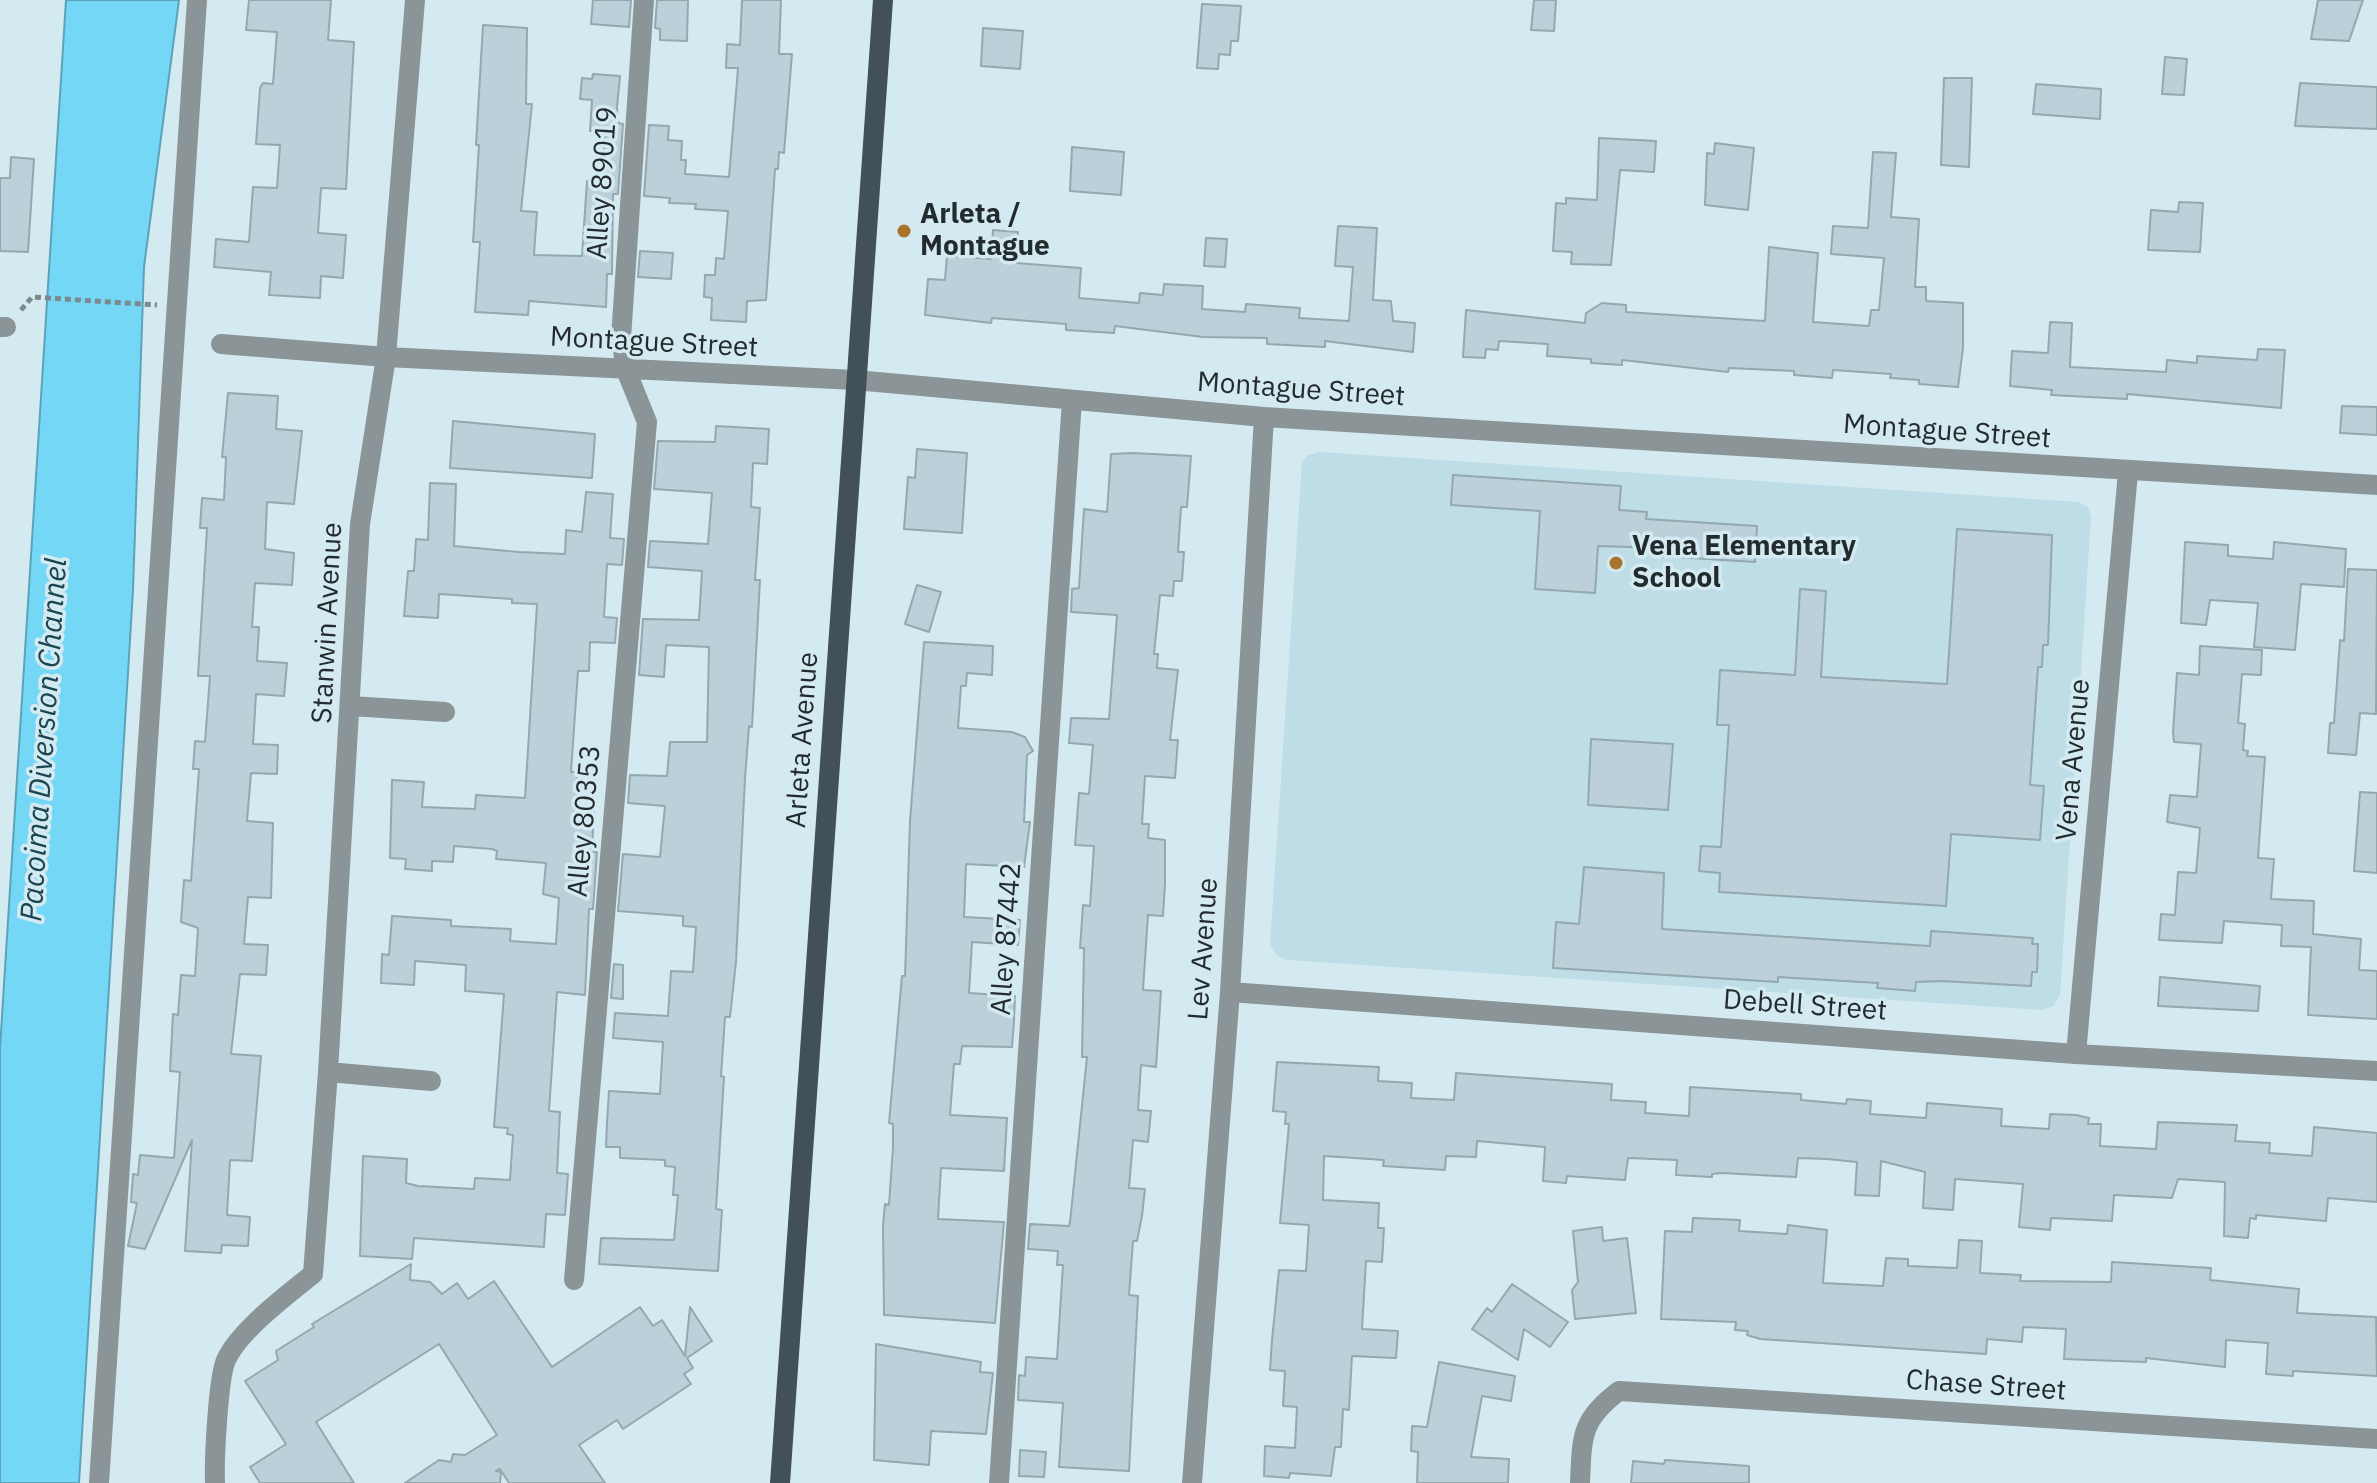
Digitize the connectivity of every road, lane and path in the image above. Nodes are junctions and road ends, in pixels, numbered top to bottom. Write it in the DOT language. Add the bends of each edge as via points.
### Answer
graph roads {
  1 [pos="197,0"];
  2 [pos="415,0"];
  3 [pos="644,0"];
  4 [pos="883,0"];
  5 [pos="32,297"];
  6 [pos="166,305"];
  7 [pos="221,344"];
  8 [pos="386,357"];
  9 [pos="626,370"];
  10 [pos="855,380"];
  11 [pos="1072,400"];
  12 [pos="1264,417"];
  13 [pos="2128,472"];
  14 [pos="2377,485"];
  15 [pos="351,706"];
  16 [pos="445,712"];
  17 [pos="1230,992"];
  18 [pos="2076,1054"];
  19 [pos="2377,1071"];
  20 [pos="328,1072"];
  21 [pos="431,1081"];
  22 [pos="574,1280"];
  23 [pos="2377,1439"];
  24 [pos="99,1483"];
  25 [pos="215,1483"];
  26 [pos="780,1483"];
  27 [pos="999,1483"];
  28 [pos="1192,1483"];
  29 [pos="1580,1483"];
  1 -- 24 [label="street"];
  2 -- 8 [label="street, Stanwin Avenue"];
  3 -- 9 [label="street, Alley 89019" via="621,338"];
  4 -- 10 [label="main road, Arleta Avenue"];
  5 -- 6 [label="path"];
  7 -- 8 [label="street, Montague Street"];
  8 -- 9 [label="street, Montague Street"];
  8 -- 15 [label="street, Stanwin Avenue" via="360,524"];
  9 -- 10 [label="street, Montague Street"];
  9 -- 22 [label="street, Alley 80353" via="647,422"];
  10 -- 11 [label="street, Montague Street"];
  10 -- 26 [label="main road, Arleta Avenue"];
  11 -- 12 [label="street, Montague Street"];
  11 -- 27 [label="street, Alley 87442"];
  12 -- 13 [label="street, Montague Street"];
  12 -- 17 [label="street, Lev Avenue"];
  13 -- 14 [label="street, Montague Street"];
  13 -- 18 [label="street, Vena Avenue"];
  15 -- 16 [label="street"];
  15 -- 20 [label="street, Stanwin Avenue"];
  17 -- 18 [label="street, Debell Street"];
  17 -- 28 [label="street, Lev Avenue"];
  18 -- 19 [label="street, Debell Street"];
  20 -- 21 [label="street"];
  20 -- 25 [label="street, Stanwin Avenue" via="313,1274 263,1314 226,1361"];
  23 -- 29 [label="street, Chase Street" via="1619,1391 1597,1407 1582,1433"];
}
